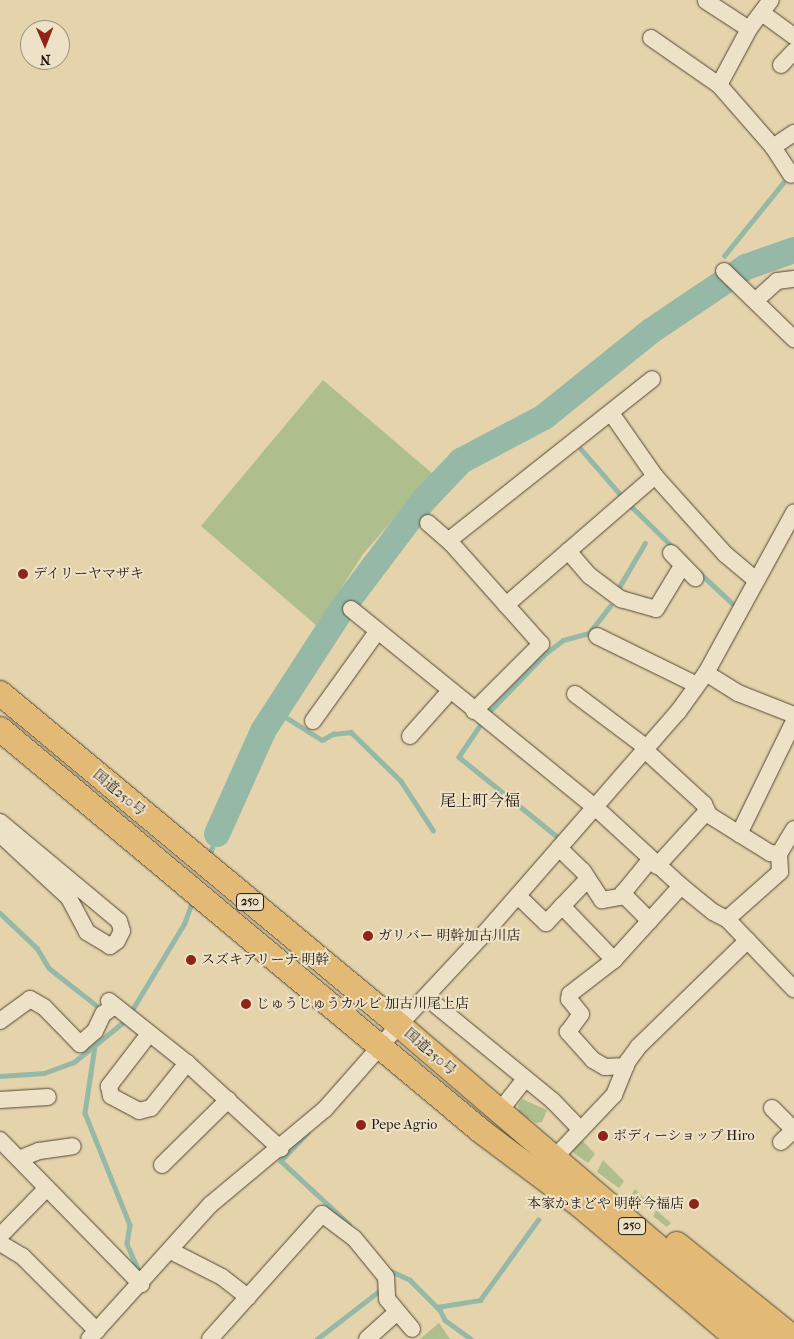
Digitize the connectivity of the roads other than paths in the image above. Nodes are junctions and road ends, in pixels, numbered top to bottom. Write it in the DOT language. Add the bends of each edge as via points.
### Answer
graph roads {
  1 [pos="706,1"];
  2 [pos="766,4"];
  3 [pos="749,29"];
  4 [pos="794,36"];
  5 [pos="651,38"];
  6 [pos="794,51"];
  7 [pos="781,65"];
  8 [pos="719,86"];
  9 [pos="794,133"];
  10 [pos="772,147"];
  11 [pos="791,175"];
  12 [pos="728,275"];
  13 [pos="794,279"];
  14 [pos="755,301"];
  15 [pos="794,339"];
  16 [pos="652,379"];
  17 [pos="611,413"];
  18 [pos="655,476"];
  19 [pos="794,512"];
  20 [pos="428,522"];
  21 [pos="451,543"];
  22 [pos="568,551"];
  23 [pos="670,553"];
  24 [pos="682,566"];
  25 [pos="695,578"];
  26 [pos="755,579"];
  27 [pos="506,605"];
  28 [pos="351,609"];
  29 [pos="377,632"];
  30 [pos="597,636"];
  31 [pos="702,679"];
  32 [pos="450,691"];
  33 [pos="0,693"];
  34 [pos="575,694"];
  35 [pos="474,711"];
  36 [pos="794,715"];
  37 [pos="313,721"];
  38 [pos="794,721"];
  39 [pos="0,729"];
  40 [pos="410,736"];
  41 [pos="646,749"];
  42 [pos="595,807"];
  43 [pos="707,810"];
  44 [pos="0,822"];
  45 [pos="794,829"];
  46 [pos="0,834"];
  47 [pos="739,834"];
  48 [pos="559,848"];
  49 [pos="779,854"];
  50 [pos="654,863"];
  51 [pos="587,880"];
  52 [pos="681,886"];
  53 [pos="518,896"];
  54 [pos="624,896"];
  55 [pos="562,906"];
  56 [pos="727,919"];
  57 [pos="650,921"];
  58 [pos="748,940"];
  59 [pos="614,960"];
  60 [pos="791,981"];
  61 [pos="426,997"];
  62 [pos="0,1021"];
  63 [pos="399,1025"];
  64 [pos="149,1034"];
  65 [pos="380,1046"];
  66 [pos="187,1063"];
  67 [pos="626,1066"];
  68 [pos="525,1079"];
  69 [pos="48,1097"];
  70 [pos="0,1100"];
  71 [pos="228,1100"];
  72 [pos="772,1108"];
  73 [pos="499,1112"];
  74 [pos="581,1130"];
  75 [pos="794,1130"];
  76 [pos="480,1131"];
  77 [pos="0,1140"];
  78 [pos="781,1142"];
  79 [pos="73,1146"];
  80 [pos="281,1149"];
  81 [pos="557,1154"];
  82 [pos="19,1159"];
  83 [pos="162,1165"];
  84 [pos="47,1188"];
  85 [pos="0,1236"];
  86 [pos="0,1243"];
  87 [pos="172,1251"];
  88 [pos="141,1284"];
  89 [pos="248,1297"];
  90 [pos="397,1312"];
  91 [pos="412,1329"];
  92 [pos="93,1335"];
  93 [pos="794,1338"];
  94 [pos="210,1339"];
  95 [pos="367,1339"];
  96 [pos="715,1339"];
  97 [pos="738,1339"];
  98 [pos="764,1339"];
  1 -- 3 [label="street"];
  2 -- 3 [label="street"];
  2 -- 4 [label="street"];
  3 -- 8 [label="street"];
  5 -- 8 [label="street"];
  6 -- 7 [label="street"];
  8 -- 10 [label="street"];
  9 -- 10 [label="street"];
  10 -- 11 [label="street"];
  12 -- 14 [label="street"];
  13 -- 14 [label="street" via="777,281"];
  14 -- 15 [label="street"];
  16 -- 17 [label="street"];
  17 -- 18 [label="street"];
  17 -- 21 [label="street" via="453,537"];
  18 -- 22 [label="street"];
  18 -- 26 [label="street" via="725,554"];
  19 -- 26 [label="street"];
  20 -- 21 [label="street"];
  21 -- 27 [label="street"];
  22 -- 24 [label="street" via="590,576 620,600 656,609"];
  22 -- 27 [label="street"];
  23 -- 24 [label="street"];
  24 -- 25 [label="street"];
  26 -- 31 [label="street"];
  27 -- 35 [label="street" via="541,644"];
  28 -- 29 [label="street"];
  29 -- 32 [label="street"];
  29 -- 37 [label="street"];
  30 -- 31 [label="street"];
  31 -- 36 [label="street"];
  31 -- 41 [label="street"];
  32 -- 35 [label="street"];
  32 -- 40 [label="street"];
  33 -- 63 [label="highway, 国道250号 / 250"];
  34 -- 41 [label="street"];
  35 -- 42 [label="street"];
  38 -- 47 [label="street"];
  39 -- 65 [label="highway, 国道250号 / 250"];
  41 -- 42 [label="street"];
  41 -- 43 [label="street"];
  42 -- 48 [label="street"];
  42 -- 50 [label="street"];
  43 -- 47 [label="street" via="709,815"];
  43 -- 50 [label="street"];
  44 -- 46 [label="street" via="119,921 122,931 117,941 110,946 87,932 69,898"];
  45 -- 49 [label="street"];
  47 -- 49 [label="street" via="770,853"];
  48 -- 51 [label="street" via="583,871"];
  48 -- 53 [label="street"];
  49 -- 56 [label="street" via="780,872"];
  50 -- 52 [label="street"];
  50 -- 54 [label="street" via="623,893"];
  51 -- 54 [label="street" via="602,900"];
  51 -- 55 [label="street"];
  52 -- 56 [label="street"];
  52 -- 57 [label="street"];
  53 -- 55 [label="street" via="546,923"];
  53 -- 61 [label="street"];
  54 -- 57 [label="street"];
  55 -- 59 [label="street"];
  56 -- 58 [label="street"];
  57 -- 59 [label="street"];
  58 -- 60 [label="street"];
  58 -- 67 [label="street" via="638,1047"];
  59 -- 67 [label="street" via="570,994 581,1014 568,1032 593,1060 606,1067"];
  61 -- 63 [label="street"];
  61 -- 68 [label="street"];
  62 -- 64 [label="street" via="30,999 44,1007 80,1044 95,1031 102,1014 120,1010"];
  63 -- 65 [label="street"];
  63 -- 73 [label="highway, 国道250号 / 250"];
  64 -- 66 [label="street"];
  64 -- 66 [label="street" via="109,1086 111,1096 139,1111 151,1108"];
  65 -- 76 [label="highway, 国道250号 / 250"];
  65 -- 80 [label="street" via="326,1109"];
  66 -- 71 [label="street"];
  67 -- 74 [label="street" via="614,1095"];
  68 -- 73 [label="street"];
  68 -- 74 [label="street" via="554,1102"];
  69 -- 70 [label="street"];
  71 -- 80 [label="street"];
  71 -- 83 [label="street"];
  72 -- 75 [label="street"];
  73 -- 81 [label="highway, 250"];
  73 -- 98 [label="highway, 国道250号 / 250"];
  74 -- 81 [label="street"];
  75 -- 78 [label="street"];
  76 -- 96 [label="highway, 250"];
  76 -- 97 [label="highway, 国道250号 / 250" via="581,1206"];
  77 -- 82 [label="street"];
  79 -- 82 [label="street"];
  80 -- 87 [label="street" via="210,1205"];
  81 -- 93 [label="highway, 250" via="644,1217"];
  82 -- 84 [label="street"];
  84 -- 85 [label="street"];
  84 -- 88 [label="street"];
  86 -- 92 [label="street" via="28,1261"];
  87 -- 88 [label="street"];
  87 -- 89 [label="street" via="222,1277"];
  88 -- 92 [label="street"];
  89 -- 90 [label="street" via="322,1214 354,1238 386,1277 387,1299"];
  89 -- 94 [label="street"];
  90 -- 91 [label="street"];
  90 -- 95 [label="street"];
}
